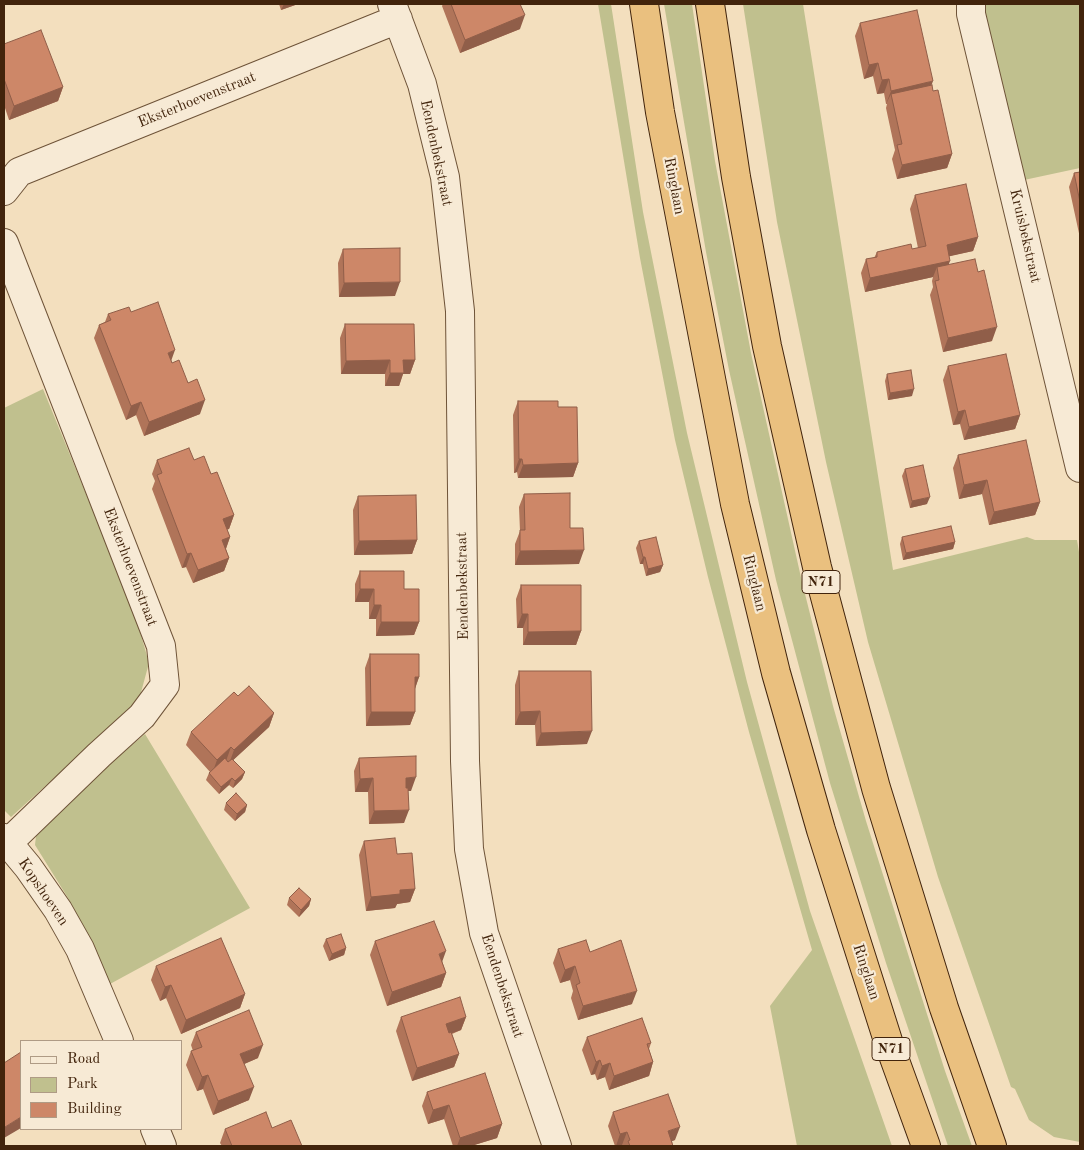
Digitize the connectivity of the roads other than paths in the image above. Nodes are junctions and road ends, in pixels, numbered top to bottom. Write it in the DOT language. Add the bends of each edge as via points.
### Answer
graph roads {
  1 [pos="644,4"];
  2 [pos="710,4"];
  3 [pos="971,4"];
  4 [pos="395,12"];
  5 [pos="4,191"];
  6 [pos="4,243"];
  7 [pos="1080,468"];
  8 [pos="6,840"];
  9 [pos="119,1040"];
  10 [pos="155,1130"];
  11 [pos="162,1146"];
  12 [pos="557,1146"];
  13 [pos="926,1146"];
  14 [pos="992,1146"];
  1 -- 13 [label="highway, Ringlaan / N71" via="660,112 737,513 776,672 821,830 889,1044"];
  2 -- 14 [label="highway, N71" via="736,177 767,346 817,568 879,798 944,1008"];
  3 -- 7 [label="street, Kruisbekstraat"];
  4 -- 5 [label="street, Eksterhoevenstraat" via="19,172"];
  4 -- 12 [label="street, Eendenbekstraat" via="422,84 445,177 460,311 465,761 469,849 484,933"];
  6 -- 8 [label="street, Eksterhoevenstraat" via="161,646 165,685 142,716"];
  8 -- 9 [label="street, Kopshoeven" via="53,903 80,949"];
  10 -- 11 [label="street"];
}
